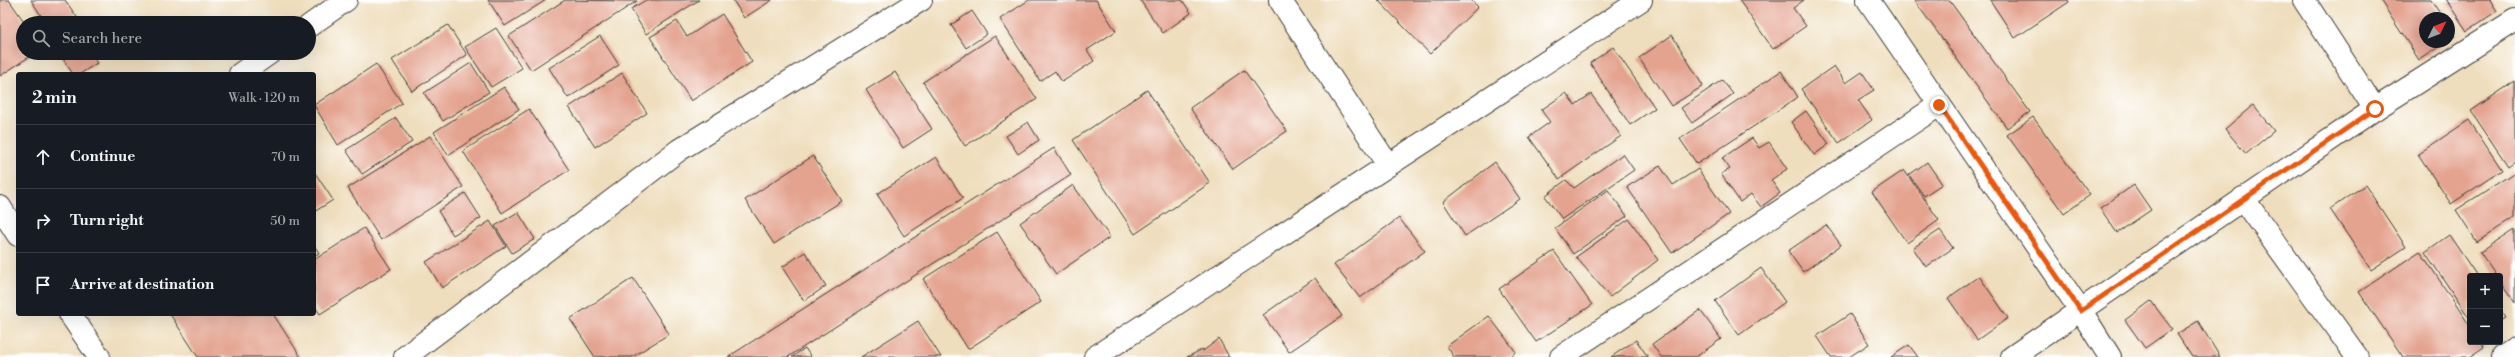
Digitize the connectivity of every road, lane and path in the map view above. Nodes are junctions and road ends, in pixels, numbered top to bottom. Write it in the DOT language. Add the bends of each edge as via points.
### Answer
graph roads {
  1 [pos="346,0"];
  2 [pos="921,0"];
  3 [pos="1280,0"];
  4 [pos="1641,0"];
  5 [pos="1868,0"];
  6 [pos="2304,0"];
  7 [pos="2515,20"];
  8 [pos="316,21"];
  9 [pos="260,60"];
  10 [pos="243,72"];
  11 [pos="1939,105"];
  12 [pos="2375,109"];
  13 [pos="1388,165"];
  14 [pos="2243,198"];
  15 [pos="0,207"];
  16 [pos="13,234"];
  17 [pos="2081,311"];
  18 [pos="71,316"];
  19 [pos="2515,349"];
  20 [pos="99,357"];
  21 [pos="405,357"];
  22 [pos="1095,357"];
  23 [pos="1561,357"];
  24 [pos="2012,357"];
  25 [pos="2110,357"];
  26 [pos="2357,357"];
  27 [pos="2503,357"];
  1 -- 8 [label="street"];
  2 -- 21 [label="street" via="679,150"];
  3 -- 13 [label="street"];
  4 -- 13 [label="street"];
  5 -- 11 [label="street"];
  6 -- 12 [label="street"];
  7 -- 12 [label="street"];
  9 -- 10 [label="street"];
  11 -- 17 [label="street"];
  11 -- 23 [label="street"];
  12 -- 14 [label="street"];
  13 -- 22 [label="street"];
  14 -- 17 [label="street"];
  14 -- 26 [label="street"];
  15 -- 16 [label="street"];
  17 -- 24 [label="street"];
  17 -- 25 [label="street"];
  18 -- 20 [label="street"];
  19 -- 27 [label="street"];
}
